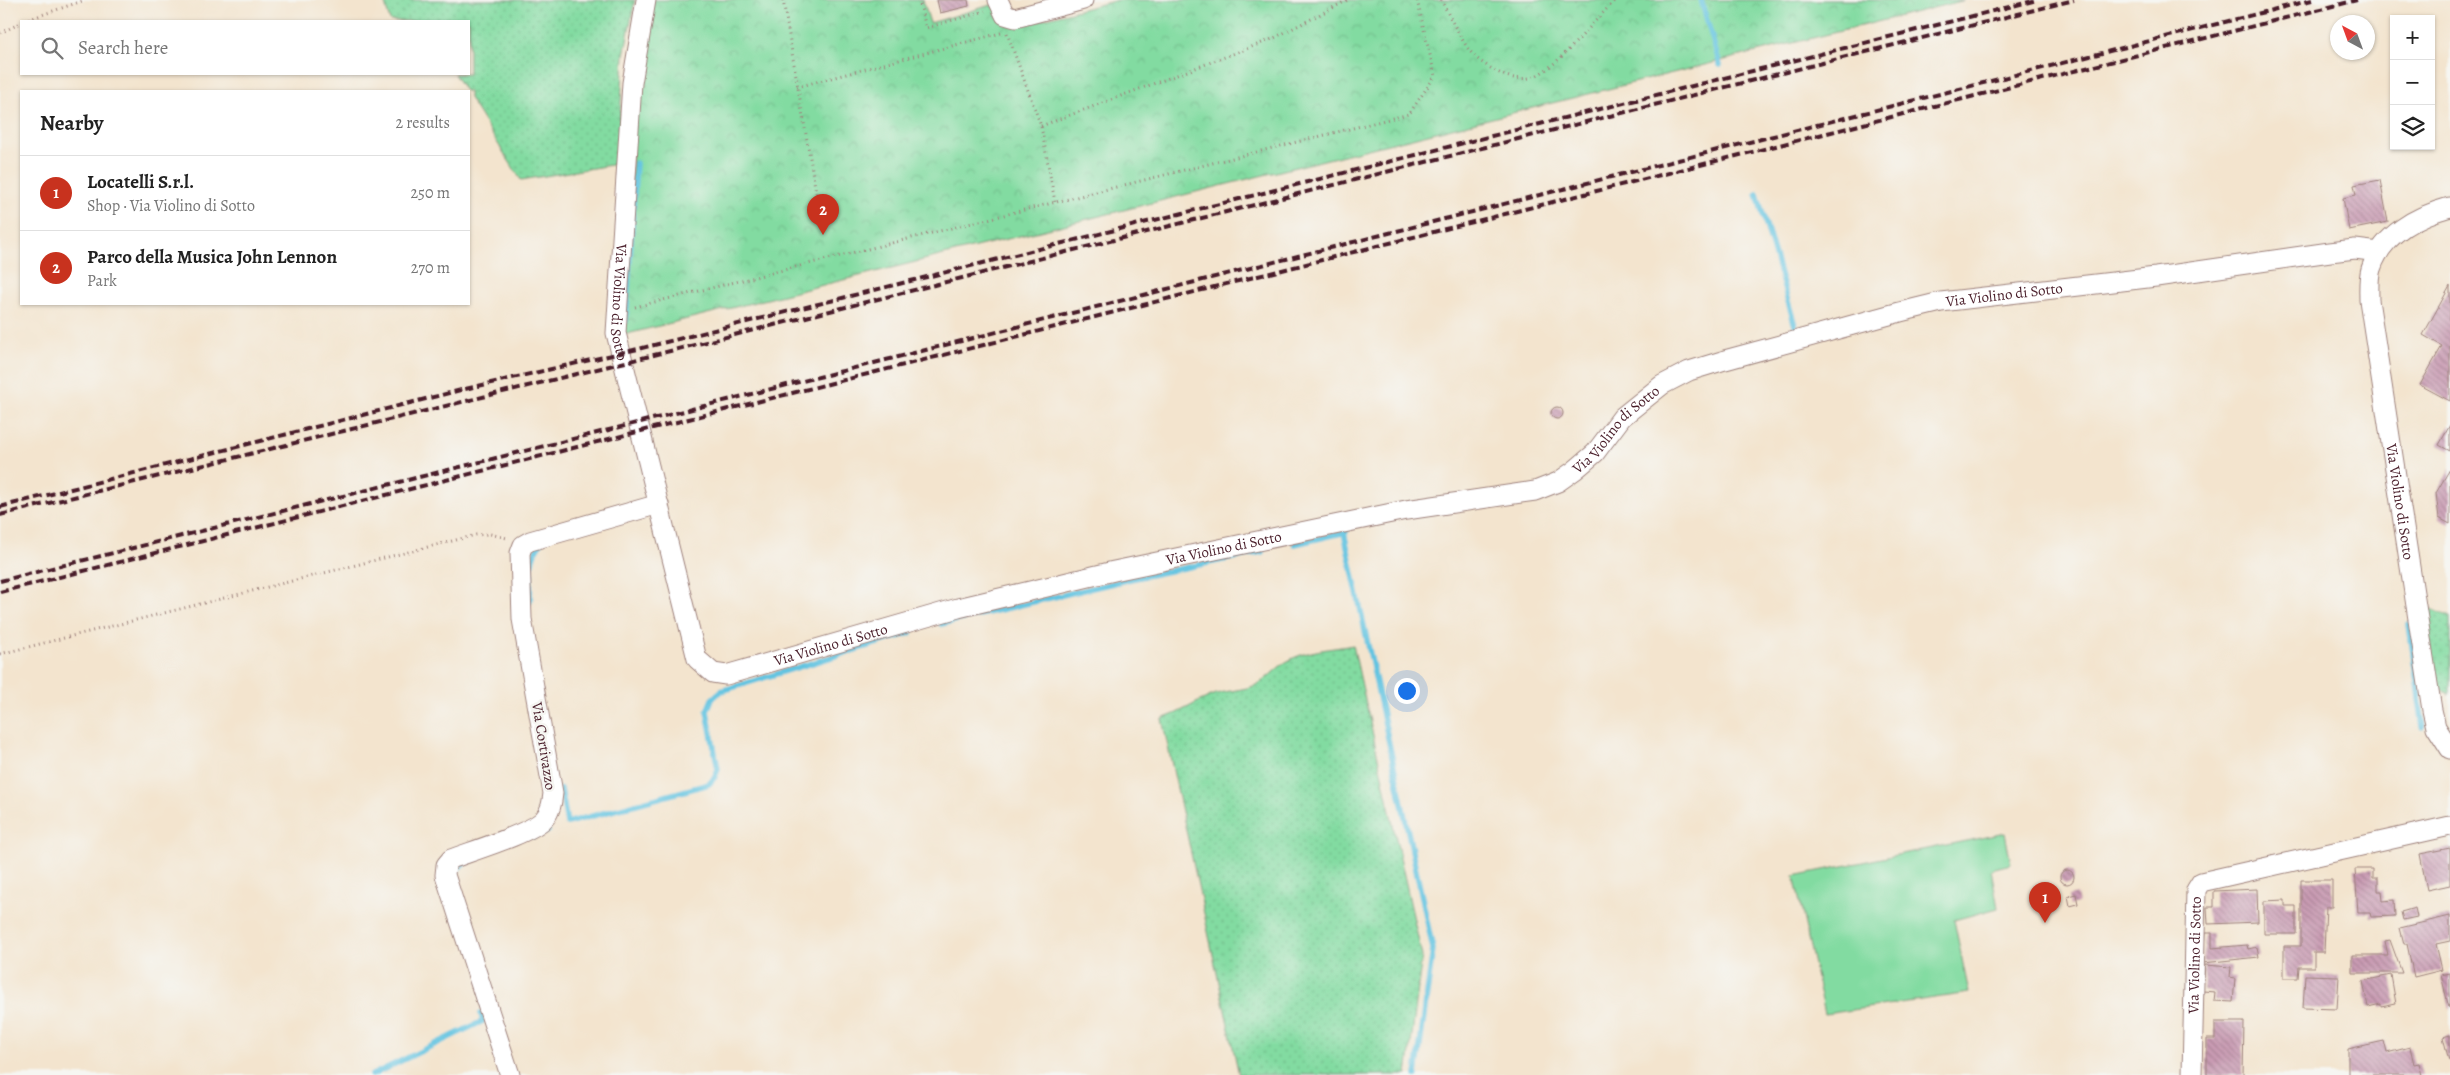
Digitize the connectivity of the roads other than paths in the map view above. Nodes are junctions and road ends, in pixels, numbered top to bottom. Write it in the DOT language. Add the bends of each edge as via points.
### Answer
graph roads {
  1 [pos="646,0"];
  2 [pos="1083,0"];
  3 [pos="1005,14"];
  4 [pos="2450,207"];
  5 [pos="2379,252"];
  6 [pos="660,504"];
  7 [pos="2450,749"];
  8 [pos="2450,826"];
  9 [pos="510,1075"];
  10 [pos="2192,1075"];
  1 -- 6 [label="street, Via Violino di Sotto" via="631,92 616,333"];
  2 -- 3 [label="street"];
  4 -- 5 [label="street, Via Violino di Sotto" via="2416,218 2400,229"];
  5 -- 6 [label="street, Via Violino di Sotto" via="2361,249 2338,251 2156,277 1941,302 1908,310 1689,371 1636,404 1595,453 1575,470 1558,482 1535,491 1406,510 1114,571 939,613 726,675 713,673 697,659"];
  5 -- 7 [label="street, Via Violino di Sotto" via="2371,269 2369,300 2432,710 2436,727"];
  6 -- 9 [label="street, Via Cortivazzo" via="530,541 523,545 520,553 522,619 553,793 552,805 544,819 532,828 451,860 446,865 445,875"];
  8 -- 10 [label="street, Via Violino di Sotto" via="2201,882 2196,890"];
}
